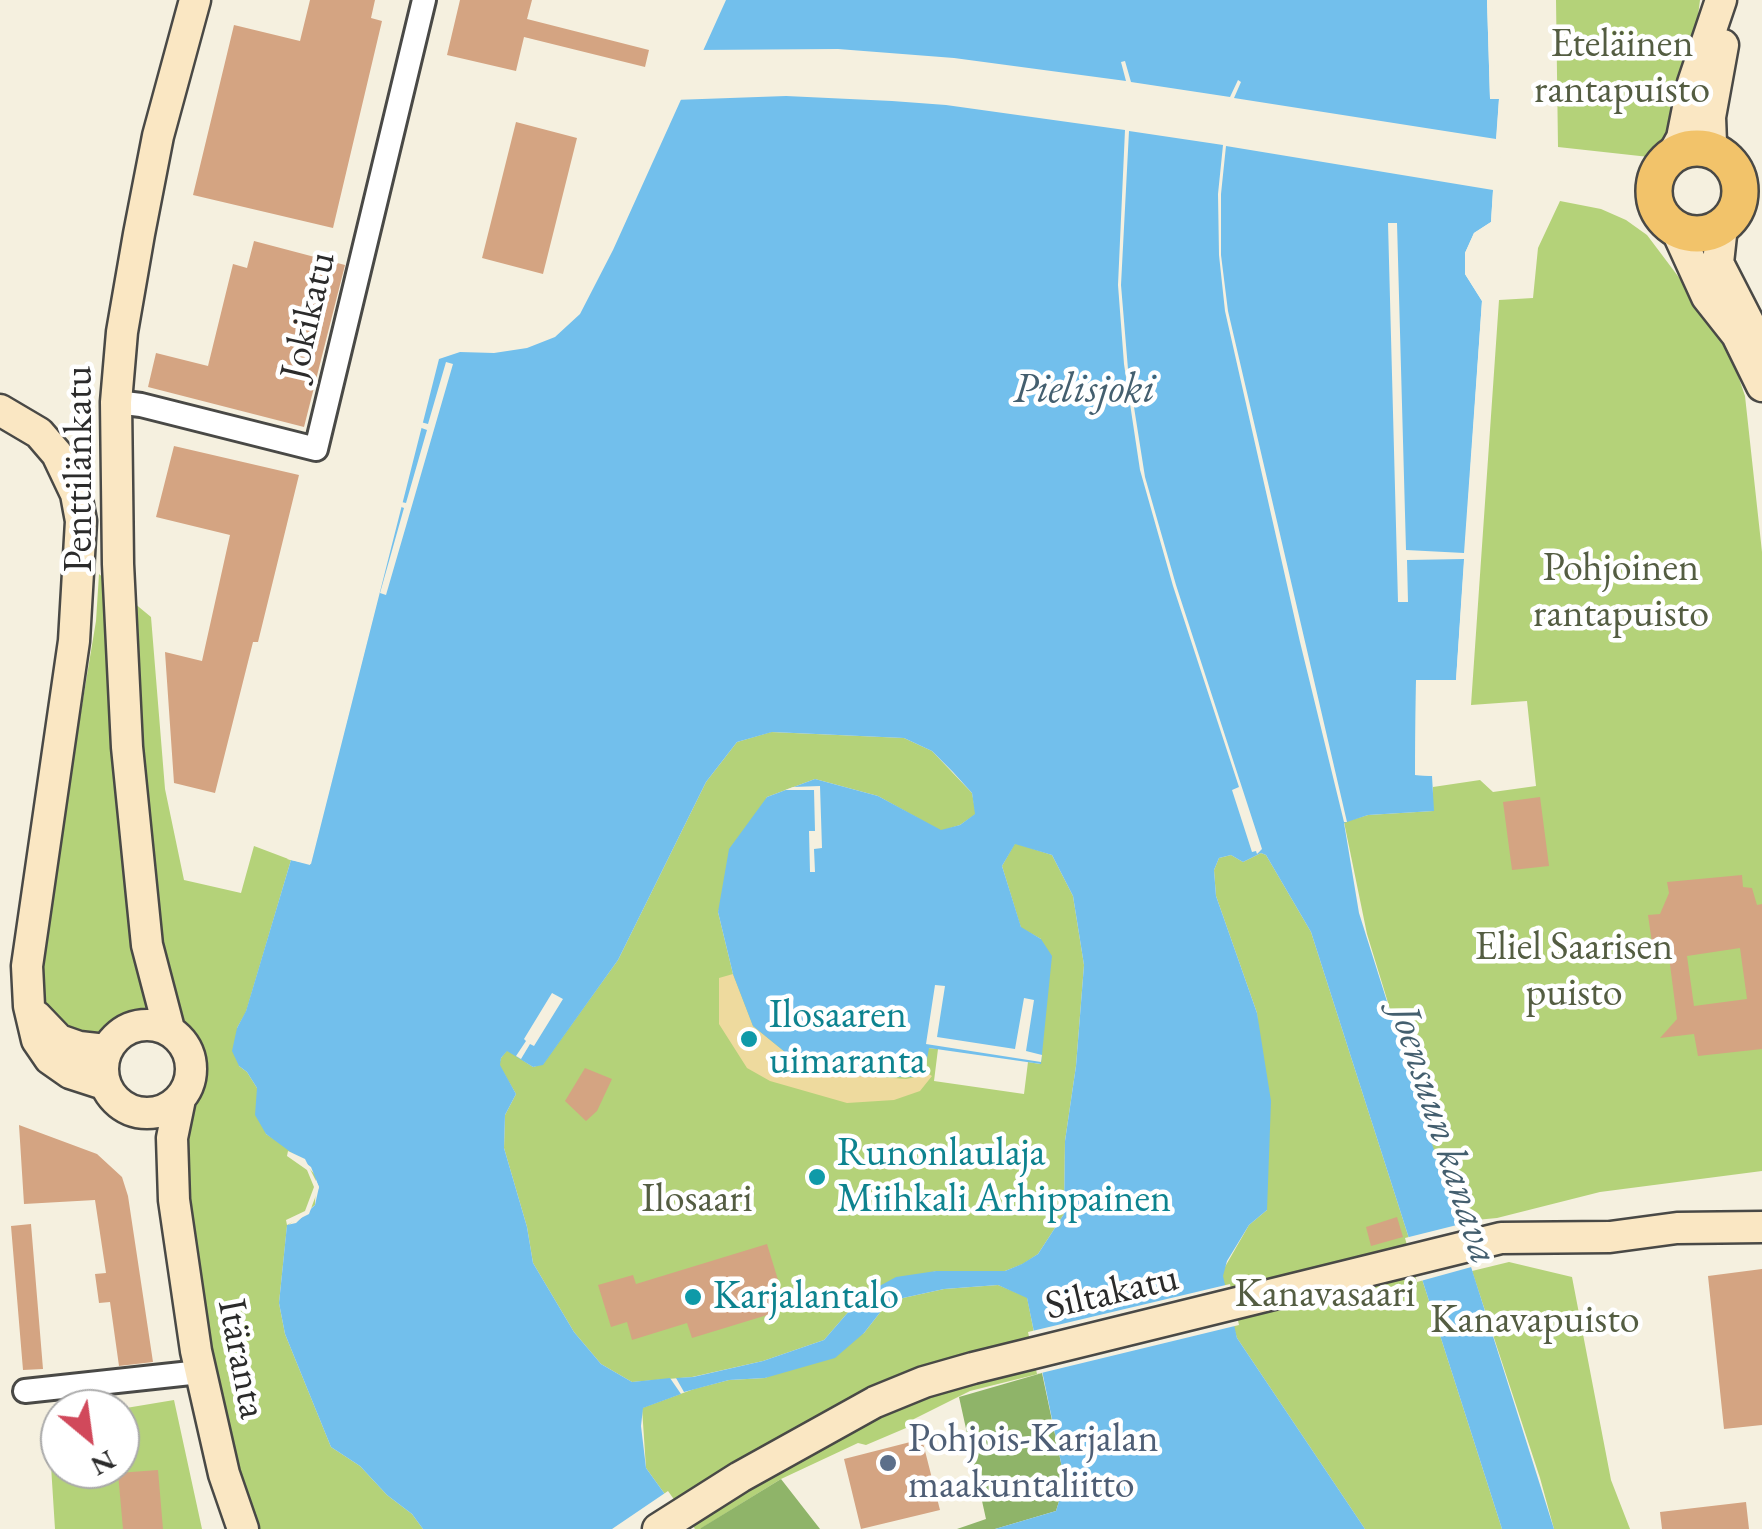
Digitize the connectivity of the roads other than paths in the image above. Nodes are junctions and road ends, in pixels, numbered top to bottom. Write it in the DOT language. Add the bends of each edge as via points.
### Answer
graph roads {
  1 [pos="195,0"];
  2 [pos="424,0"];
  3 [pos="1722,0"];
  4 [pos="1672,156"];
  5 [pos="1737,164"];
  6 [pos="1741,209"];
  7 [pos="1676,229"];
  8 [pos="1762,350"];
  9 [pos="1762,386"];
  10 [pos="116,402"];
  11 [pos="5,412"];
  12 [pos="148,945"];
  13 [pos="28,1006"];
  14 [pos="133,1026"];
  15 [pos="169,1030"];
  16 [pos="106,1050"];
  17 [pos="104,1084"];
  18 [pos="180,1099"];
  19 [pos="134,1112"];
  20 [pos="174,1200"];
  21 [pos="1762,1204"];
  22 [pos="1762,1227"];
  23 [pos="1677,1228"];
  24 [pos="200,1372"];
  25 [pos="26,1391"];
  26 [pos="243,1529"];
  27 [pos="658,1529"];
  1 -- 10 [label="street, Penttilänkatu" via="158,136"];
  2 -- 10 [label="street, Jokikatu" via="316,449"];
  3 -- 4 [label="street"];
  3 -- 5 [label="street" via="1710,143"];
  4 -- 5 [label="main road" via="1690,149"];
  4 -- 7 [label="main road" via="1654,192 1657,207"];
  5 -- 6 [label="main road"];
  6 -- 7 [label="main road" via="1708,233"];
  6 -- 8 [label="street" via="1718,263"];
  7 -- 9 [label="street" via="1706,296 1736,334"];
  10 -- 12 [label="street, Penttilänkatu" via="126,747"];
  11 -- 13 [label="street" via="58,454 81,521 74,641 27,966"];
  12 -- 14 [label="street, Penttilänkatu"];
  12 -- 15 [label="street, Penttilänkatu"];
  13 -- 16 [label="street" via="59,1040"];
  13 -- 17 [label="street" via="50,1059"];
  14 -- 15 [label="street"];
  14 -- 16 [label="street"];
  15 -- 18 [label="street" via="191,1061"];
  16 -- 17 [label="street"];
  17 -- 19 [label="street"];
  18 -- 19 [label="street" via="164,1110"];
  18 -- 20 [label="street, Itäranta" via="172,1138"];
  19 -- 20 [label="street, Itäranta"];
  20 -- 24 [label="street, Itäranta"];
  21 -- 23 [label="street, Siltakatu"];
  22 -- 23 [label="street, Siltakatu"];
  23 -- 27 [label="street, Siltakatu" via="1610,1238 1501,1238 924,1382 740,1476"];
  24 -- 25 [label="street"];
  24 -- 26 [label="street, Itäranta"];
}
